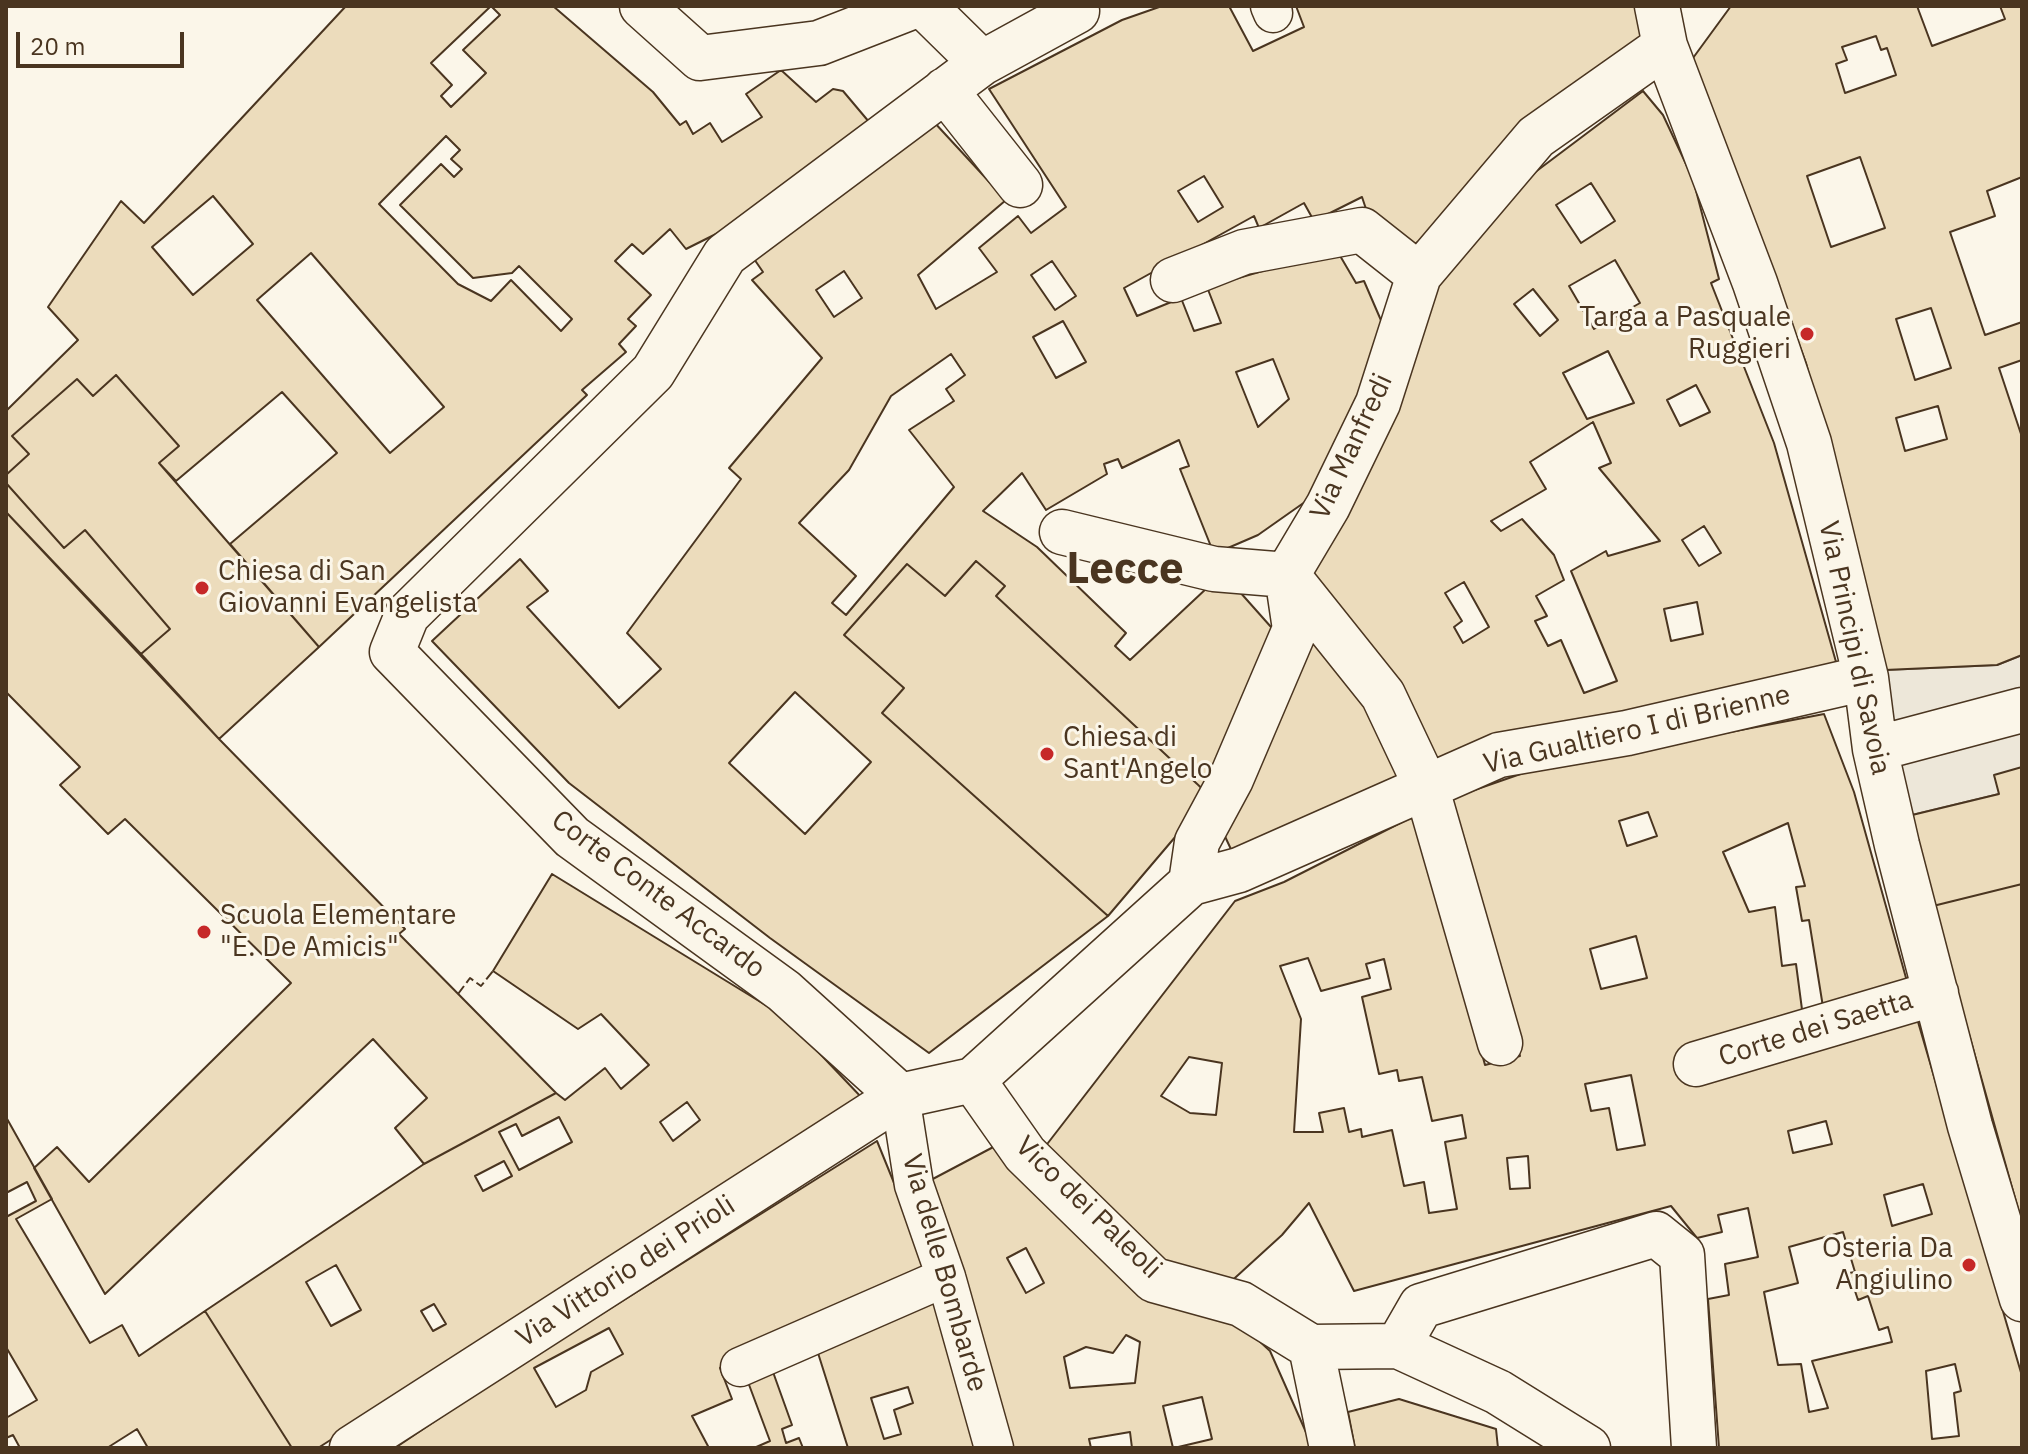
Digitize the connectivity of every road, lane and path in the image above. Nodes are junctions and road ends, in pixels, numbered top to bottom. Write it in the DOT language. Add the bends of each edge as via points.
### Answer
graph roads {
  1 [pos="642,6"];
  2 [pos="914,6"];
  3 [pos="924,6"];
  4 [pos="1086,9"];
  5 [pos="1661,26"];
  6 [pos="982,63"];
  7 [pos="945,90"];
  8 [pos="1020,185"];
  9 [pos="1419,275"];
  10 [pos="1173,280"];
  11 [pos="1062,532"];
  12 [pos="1287,575"];
  13 [pos="1866,678"];
  14 [pos="2022,710"];
  15 [pos="1875,749"];
  16 [pos="1426,786"];
  17 [pos="1191,883"];
  18 [pos="1936,993"];
  19 [pos="1500,1043"];
  20 [pos="1696,1064"];
  21 [pos="973,1080"];
  22 [pos="900,1096"];
  23 [pos="946,1277"];
  24 [pos="2022,1299"];
  25 [pos="1398,1346"];
  26 [pos="1311,1347"];
  27 [pos="740,1367"];
  28 [pos="352,1448"];
  29 [pos="994,1448"];
  30 [pos="1332,1448"];
  31 [pos="1588,1448"];
  32 [pos="1694,1448"];
  1 -- 2 [label="street" via="700,58 819,43"];
  3 -- 6 [label="street"];
  4 -- 6 [label="street"];
  5 -- 9 [label="street, Via Manfredi" via="1536,137"];
  5 -- 13 [label="street, Via Principi di Savoia" via="1809,443"];
  6 -- 7 [label="street"];
  7 -- 8 [label="street"];
  7 -- 22 [label="street, Corte Conte Accardo" via="725,255 653,372 407,615 392,652 572,837 784,991"];
  9 -- 10 [label="street" via="1362,230 1244,252"];
  9 -- 12 [label="street, Via Manfredi" via="1378,403"];
  11 -- 12 [label="street" via="1214,569"];
  12 -- 16 [label="street" via="1383,695"];
  12 -- 17 [label="street" via="1295,629 1231,779 1197,842"];
  13 -- 15 [label="street, Via Principi di Savoia"];
  13 -- 16 [label="street, Via Gualtiero I di Brienne" via="1627,733 1499,755"];
  14 -- 15 [label="street"];
  15 -- 18 [label="street, Via Principi di Savoia"];
  16 -- 17 [label="street, Via Gualtiero I di Brienne" via="1239,870"];
  16 -- 19 [label="street"];
  17 -- 21 [label="street"];
  18 -- 20 [label="street, Corte dei Saetta"];
  18 -- 24 [label="street, Via Principi di Savoia"];
  21 -- 22 [label="street"];
  21 -- 26 [label="street, Vico dei Paleoli" via="1025,1154 1154,1280 1241,1304"];
  22 -- 23 [label="street, Via delle Bombarde" via="914,1185"];
  22 -- 28 [label="street, Via Vittorio dei Prioli"];
  23 -- 27 [label="street"];
  23 -- 29 [label="street, Via delle Bombarde"];
  25 -- 26 [label="street"];
  25 -- 31 [label="street" via="1498,1392"];
  25 -- 32 [label="street" via="1421,1306 1656,1234 1682,1255"];
  26 -- 30 [label="street"];
}
